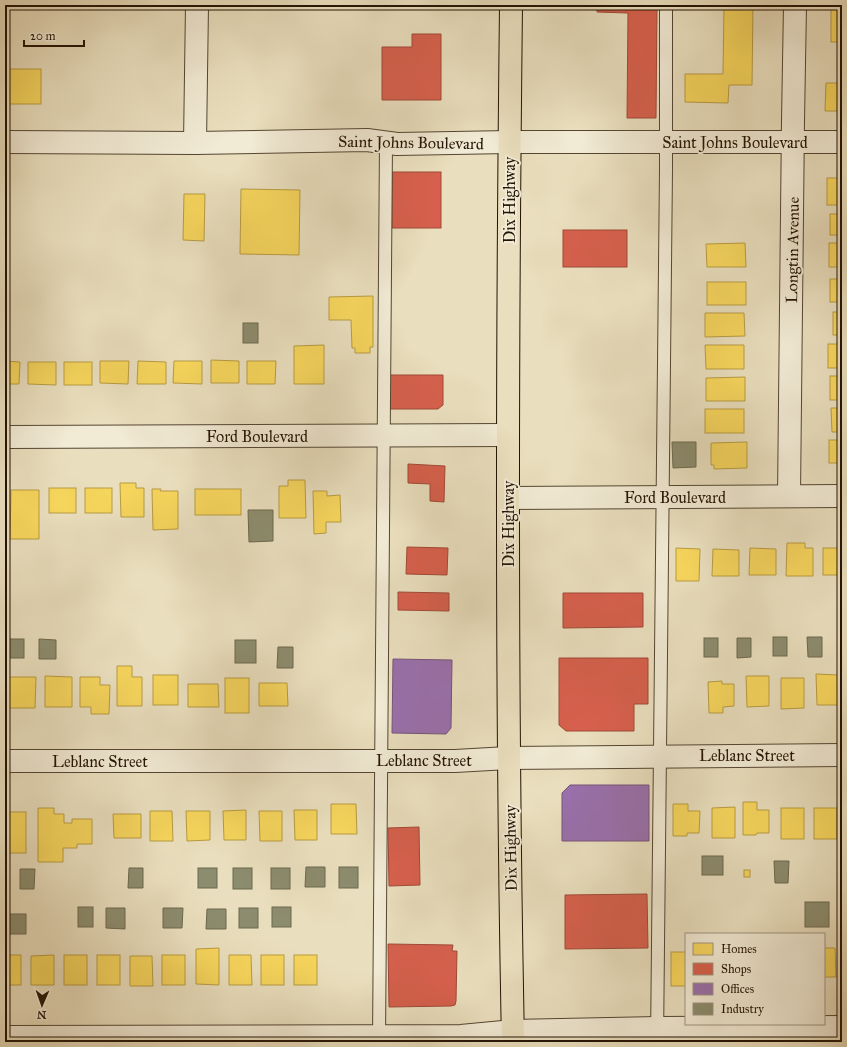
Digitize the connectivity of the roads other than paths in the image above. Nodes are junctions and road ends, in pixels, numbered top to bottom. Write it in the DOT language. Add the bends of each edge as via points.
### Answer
graph roads {
  1 [pos="197,5"];
  2 [pos="511,5"];
  3 [pos="666,5"];
  4 [pos="795,5"];
  5 [pos="5,142"];
  6 [pos="386,142"];
  7 [pos="509,142"];
  8 [pos="666,142"];
  9 [pos="793,142"];
  10 [pos="842,142"];
  11 [pos="195,143"];
  12 [pos="508,435"];
  13 [pos="384,436"];
  14 [pos="5,437"];
  15 [pos="789,496"];
  16 [pos="842,496"];
  17 [pos="663,497"];
  18 [pos="508,498"];
  19 [pos="842,755"];
  20 [pos="660,757"];
  21 [pos="508,758"];
  22 [pos="5,761"];
  23 [pos="381,761"];
  24 [pos="842,1027"];
  25 [pos="657,1035"];
  26 [pos="512,1036"];
  27 [pos="5,1037"];
  28 [pos="379,1039"];
  1 -- 11 [label="street"];
  2 -- 7 [label="main road, Dix Highway"];
  3 -- 8 [label="lane"];
  4 -- 9 [label="street, Longtin Avenue"];
  5 -- 11 [label="street, Saint Johns Boulevard"];
  6 -- 7 [label="street, Saint Johns Boulevard"];
  6 -- 11 [label="street, Saint Johns Boulevard" via="367,140"];
  6 -- 13 [label="lane"];
  7 -- 8 [label="street, Saint Johns Boulevard"];
  7 -- 12 [label="main road, Dix Highway"];
  8 -- 9 [label="street, Saint Johns Boulevard"];
  8 -- 17 [label="lane"];
  9 -- 10 [label="street, Saint Johns Boulevard"];
  9 -- 15 [label="street, Longtin Avenue"];
  12 -- 13 [label="street, Ford Boulevard"];
  12 -- 18 [label="main road, Dix Highway"];
  13 -- 14 [label="street, Ford Boulevard"];
  13 -- 23 [label="lane"];
  15 -- 16 [label="street, Ford Boulevard"];
  15 -- 17 [label="street, Ford Boulevard"];
  17 -- 18 [label="street, Ford Boulevard"];
  17 -- 20 [label="lane"];
  18 -- 21 [label="main road, Dix Highway"];
  19 -- 20 [label="street, Leblanc Street"];
  20 -- 21 [label="street, Leblanc Street"];
  20 -- 25 [label="lane"];
  21 -- 23 [label="street, Leblanc Street"];
  21 -- 26 [label="main road, Dix Highway"];
  22 -- 23 [label="street, Leblanc Street"];
  23 -- 28 [label="lane"];
  24 -- 25 [label="street"];
  25 -- 26 [label="street"];
  26 -- 28 [label="street"];
  27 -- 28 [label="street"];
}
